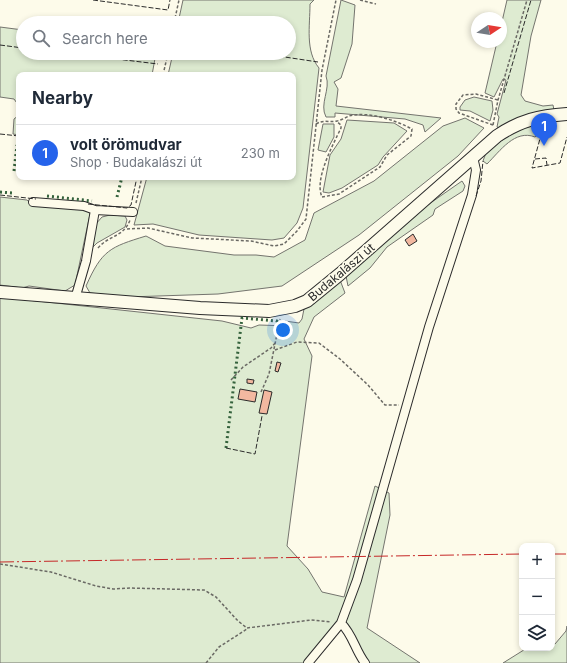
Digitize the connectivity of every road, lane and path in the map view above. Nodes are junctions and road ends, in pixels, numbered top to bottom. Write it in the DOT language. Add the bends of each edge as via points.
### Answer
graph roads {
  1 [pos="179,0"];
  2 [pos="336,0"];
  3 [pos="360,0"];
  4 [pos="527,0"];
  5 [pos="376,4"];
  6 [pos="176,16"];
  7 [pos="166,60"];
  8 [pos="164,72"];
  9 [pos="498,100"];
  10 [pos="567,114"];
  11 [pos="336,121"];
  12 [pos="316,124"];
  13 [pos="495,131"];
  14 [pos="473,157"];
  15 [pos="141,180"];
  16 [pos="33,202"];
  17 [pos="95,210"];
  18 [pos="133,212"];
  19 [pos="127,229"];
  20 [pos="86,261"];
  21 [pos="0,292"];
  22 [pos="75,299"];
  23 [pos="282,310"];
  24 [pos="277,340"];
  25 [pos="275,350"];
  26 [pos="231,380"];
  27 [pos="261,392"];
  28 [pos="408,405"];
  29 [pos="0,564"];
  30 [pos="341,623"];
  31 [pos="247,628"];
  32 [pos="206,663"];
  33 [pos="308,663"];
  34 [pos="365,663"];
  1 -- 6 [label="path"];
  2 -- 12 [label="path" via="322,70"];
  3 -- 5 [label="path"];
  4 -- 9 [label="path"];
  7 -- 8 [label="path"];
  9 -- 13 [label="path"];
  9 -- 13 [label="path" via="476,94 463,95 456,104 459,113"];
  10 -- 13 [label="main road, Budakalászi út" via="532,118"];
  11 -- 11 [label="path" via="350,116 374,116 395,120 412,129 411,136 387,155 380,167 339,194 322,197 320,192 324,167 341,128"];
  11 -- 12 [label="path" via="323,120"];
  12 -- 19 [label="path" via="306,219 284,244 274,246 251,241 192,238 148,228"];
  13 -- 14 [label="main road, Budakalászi út"];
  14 -- 23 [label="main road, Budakalászi út" via="307,301"];
  14 -- 28 [label="street" via="476,170 472,195 429,327"];
  15 -- 18 [label="path"];
  16 -- 17 [label="street" via="84,206"];
  17 -- 18 [label="street"];
  17 -- 20 [label="street"];
  18 -- 19 [label="path"];
  19 -- 20 [label="path" via="101,244"];
  20 -- 22 [label="street"];
  21 -- 22 [label="main road, Budakalászi út"];
  22 -- 23 [label="main road, Budakalászi út" via="200,308"];
  23 -- 24 [label="path"];
  24 -- 25 [label="path"];
  24 -- 26 [label="path" via="271,348 251,361"];
  25 -- 27 [label="path"];
  25 -- 28 [label="path" via="297,342 320,343 362,380 384,405"];
  28 -- 30 [label="street" via="364,560"];
  29 -- 31 [label="path" via="51,572 114,589 204,590 216,597"];
  30 -- 31 [label="path" via="311,620"];
  30 -- 33 [label="street"];
  30 -- 34 [label="street" via="350,633"];
  31 -- 32 [label="path" via="219,647"];
}
